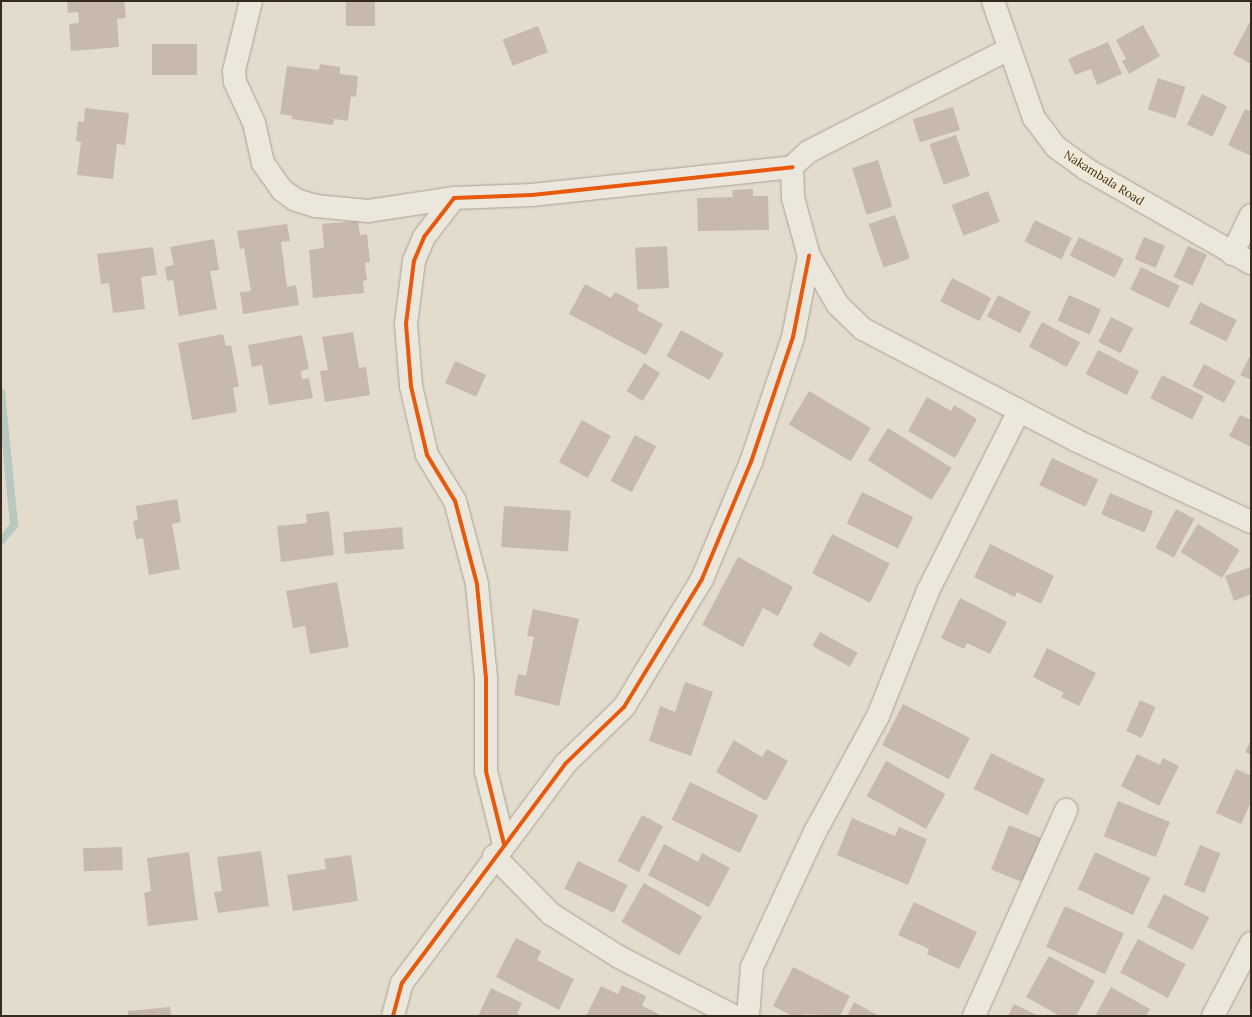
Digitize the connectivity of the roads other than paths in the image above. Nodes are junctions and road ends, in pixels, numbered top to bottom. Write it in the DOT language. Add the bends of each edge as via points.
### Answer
graph roads {
  1 [pos="251,1"];
  2 [pos="992,1"];
  3 [pos="1009,49"];
  4 [pos="792,167"];
  5 [pos="454,198"];
  6 [pos="1251,215"];
  7 [pos="809,256"];
  8 [pos="1241,259"];
  9 [pos="1019,411"];
  10 [pos="1251,522"];
  11 [pos="1066,810"];
  12 [pos="499,850"];
  13 [pos="1251,943"];
  14 [pos="393,1016"];
  15 [pos="734,1016"];
  16 [pos="748,1016"];
  17 [pos="974,1016"];
  18 [pos="1213,1016"];
  1 -- 5 [label="street" via="234,71 235,82 254,122 263,163 282,190 296,200 316,206 368,211"];
  2 -- 3 [label="street, Nakambala Road"];
  3 -- 4 [label="street" via="808,152"];
  3 -- 8 [label="street, Nakambala Road" via="1034,118 1056,147 1086,169"];
  4 -- 5 [label="street" via="532,195"];
  4 -- 7 [label="street" via="793,198"];
  5 -- 12 [label="street" via="424,237 414,261 406,332 411,386 427,455 455,501 477,584 486,678 486,771"];
  6 -- 8 [label="street"];
  7 -- 9 [label="street" via="838,305 863,330"];
  7 -- 12 [label="street" via="790,345 751,462 702,580 624,707 565,764"];
  9 -- 10 [label="street"];
  9 -- 16 [label="street" via="928,591 878,716 815,832 752,967"];
  11 -- 17 [label="street"];
  12 -- 14 [label="street" via="402,983"];
  12 -- 15 [label="street" via="551,914 619,957"];
  13 -- 18 [label="street"];
}
